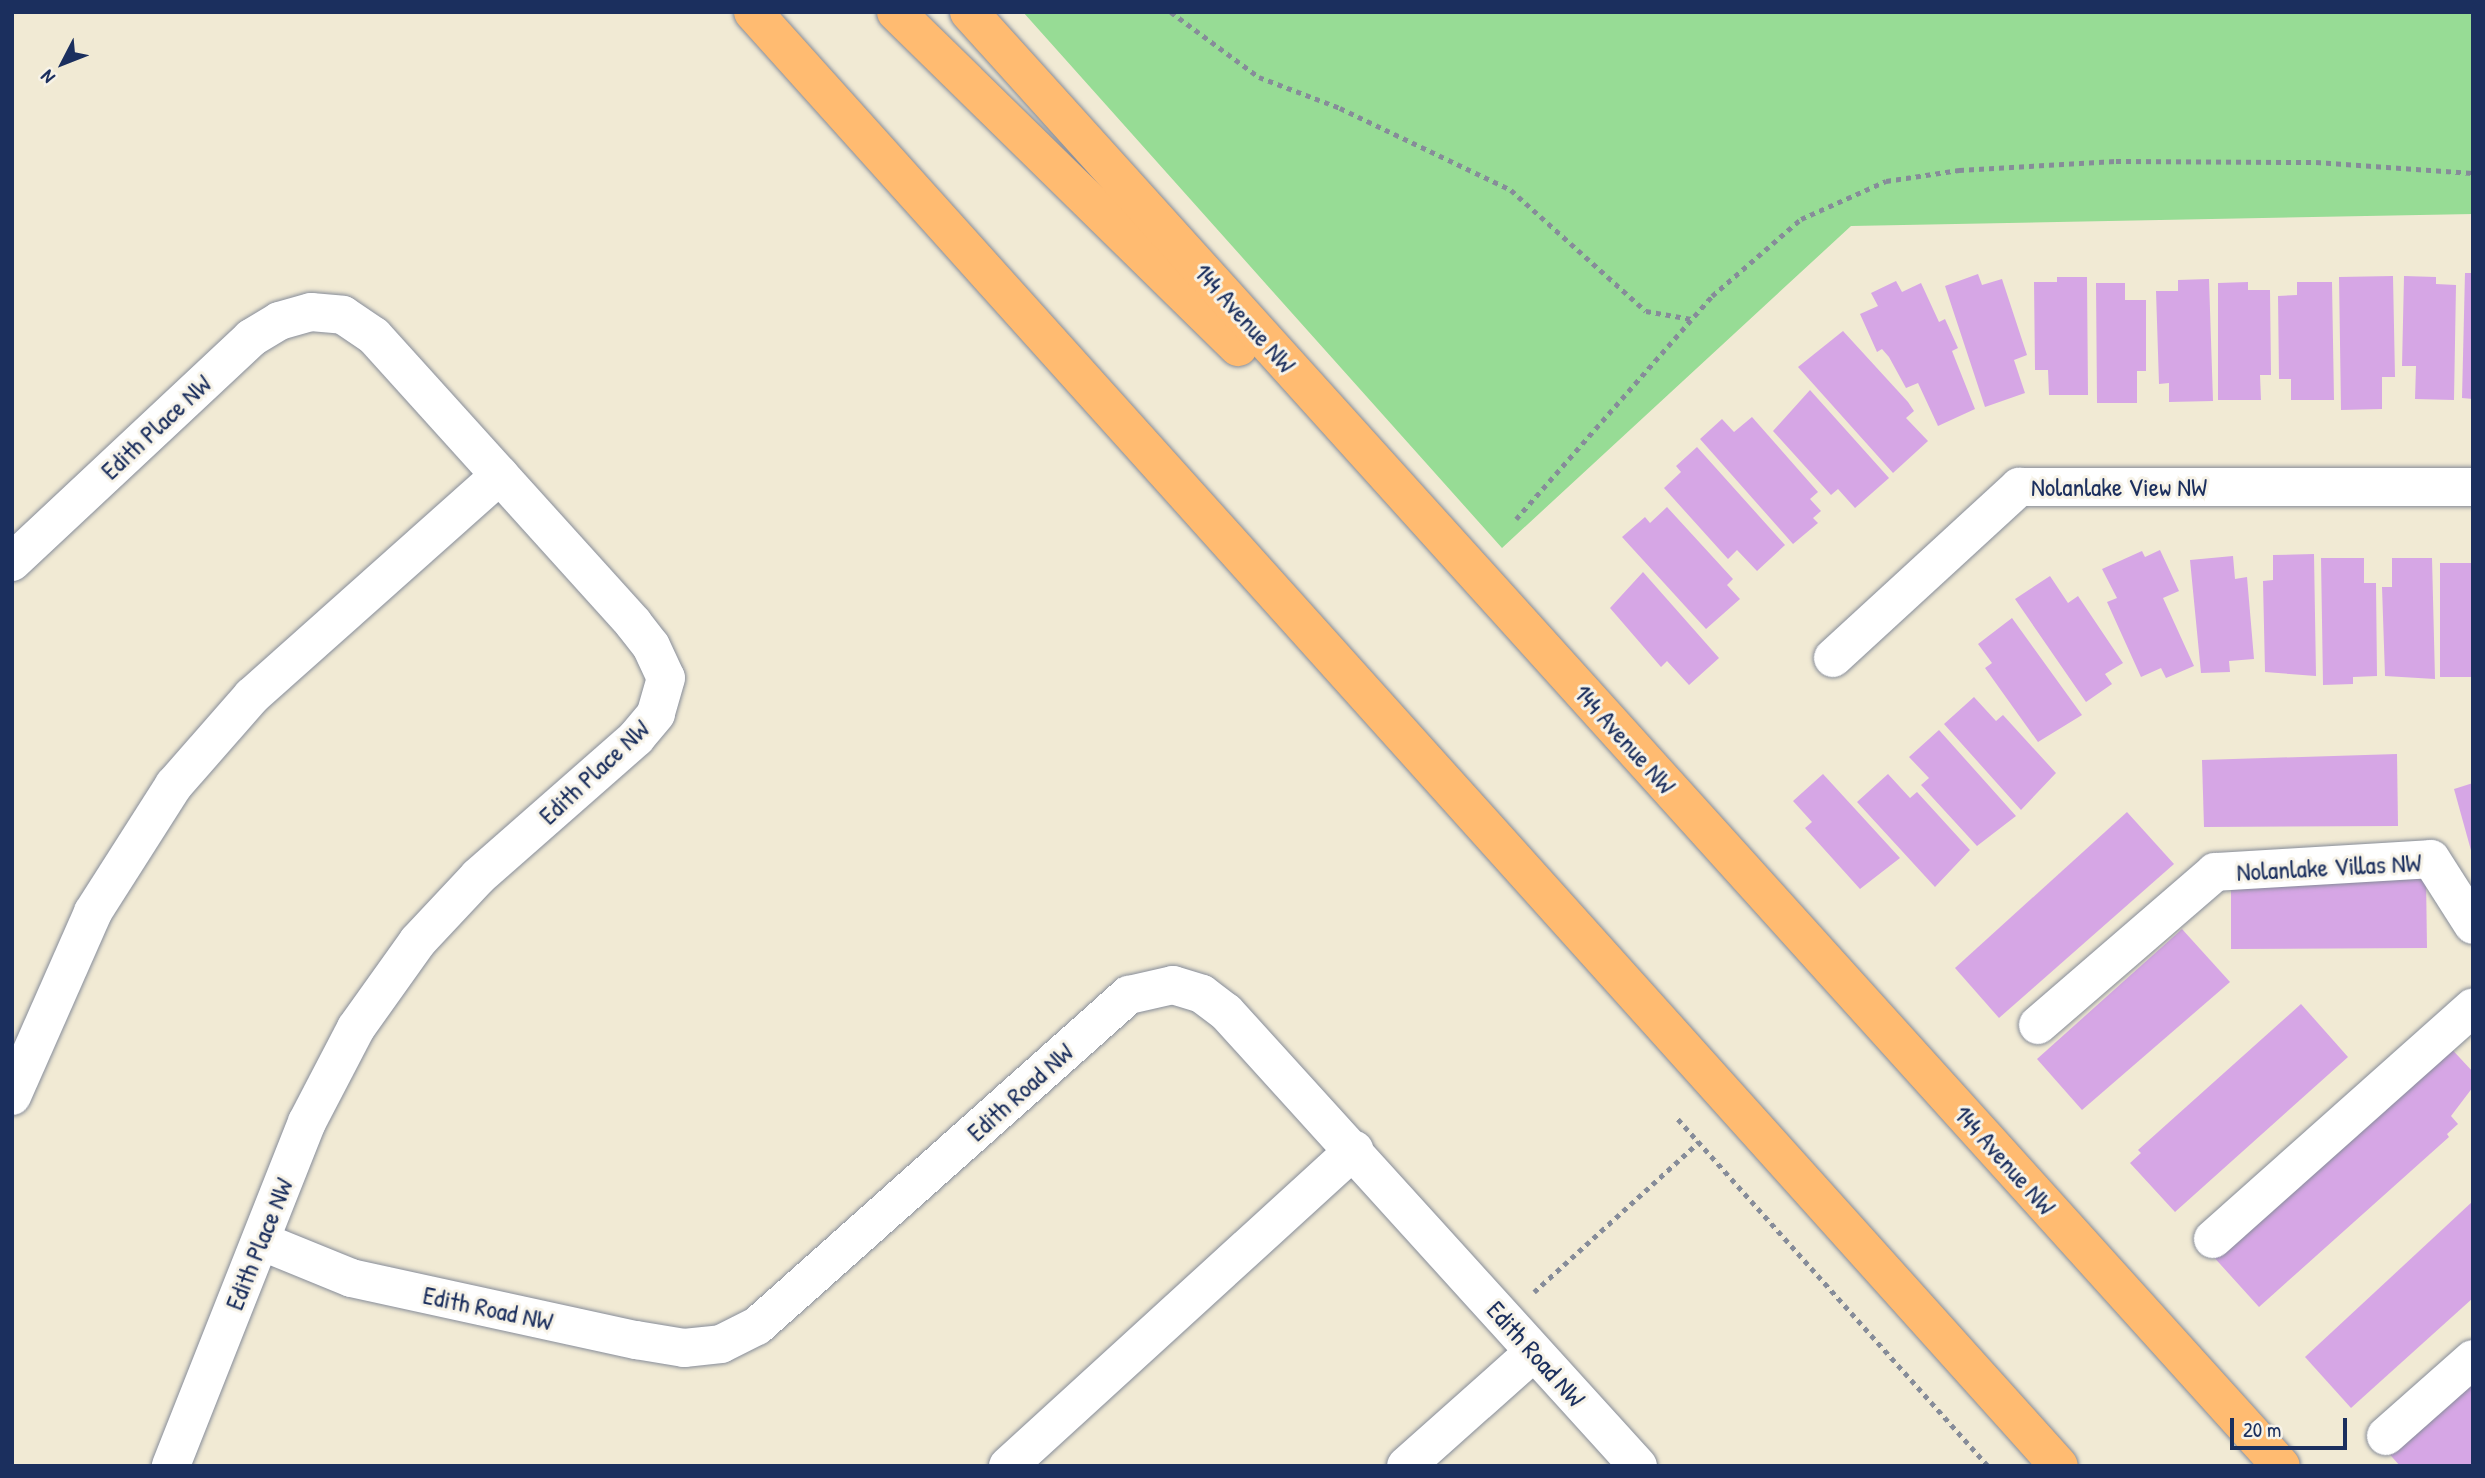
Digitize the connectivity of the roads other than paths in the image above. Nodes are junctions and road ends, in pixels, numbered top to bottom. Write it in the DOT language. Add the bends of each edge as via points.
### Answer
graph roads {
  1 [pos="752,12"];
  2 [pos="896,12"];
  3 [pos="969,12"];
  4 [pos="500,475"];
  5 [pos="2473,487"];
  6 [pos="12,562"];
  7 [pos="1513,615"];
  8 [pos="1833,658"];
  9 [pos="2473,926"];
  10 [pos="2473,1007"];
  11 [pos="2038,1025"];
  12 [pos="12,1096"];
  13 [pos="1354,1150"];
  14 [pos="2213,1239"];
  15 [pos="263,1242"];
  16 [pos="1534,1352"];
  17 [pos="2473,1359"];
  18 [pos="2386,1436"];
  19 [pos="171,1466"];
  20 [pos="1008,1466"];
  21 [pos="1406,1466"];
  22 [pos="1638,1466"];
  23 [pos="2059,1466"];
  24 [pos="2281,1466"];
  1 -- 23 [label="main road"];
  2 -- 7 [label="main road"];
  3 -- 7 [label="main road, 144 Avenue NW"];
  4 -- 6 [label="street, Edith Place NW" via="373,336 343,315 311,312 279,321 251,338"];
  4 -- 12 [label="street" via="252,696 174,785 93,912"];
  4 -- 15 [label="street, Edith Place NW" via="651,646 666,678 656,713 636,738 478,877 418,941 356,1028 307,1122"];
  5 -- 8 [label="street, Nolanlake View NW" via="2019,486"];
  7 -- 24 [label="main road, 144 Avenue NW"];
  9 -- 11 [label="street, Nolanlake Villas NW" via="2431,859 2215,872"];
  10 -- 14 [label="street"];
  13 -- 15 [label="street, Edith Road NW" via="1226,1012 1202,994 1161,984 1129,995 757,1326 722,1343 684,1348 419,1293 351,1278"];
  13 -- 16 [label="street, Edith Road NW"];
  13 -- 20 [label="street"];
  15 -- 19 [label="street, Edith Place NW"];
  16 -- 21 [label="street"];
  16 -- 22 [label="street, Edith Road NW"];
  17 -- 18 [label="street"];
}
